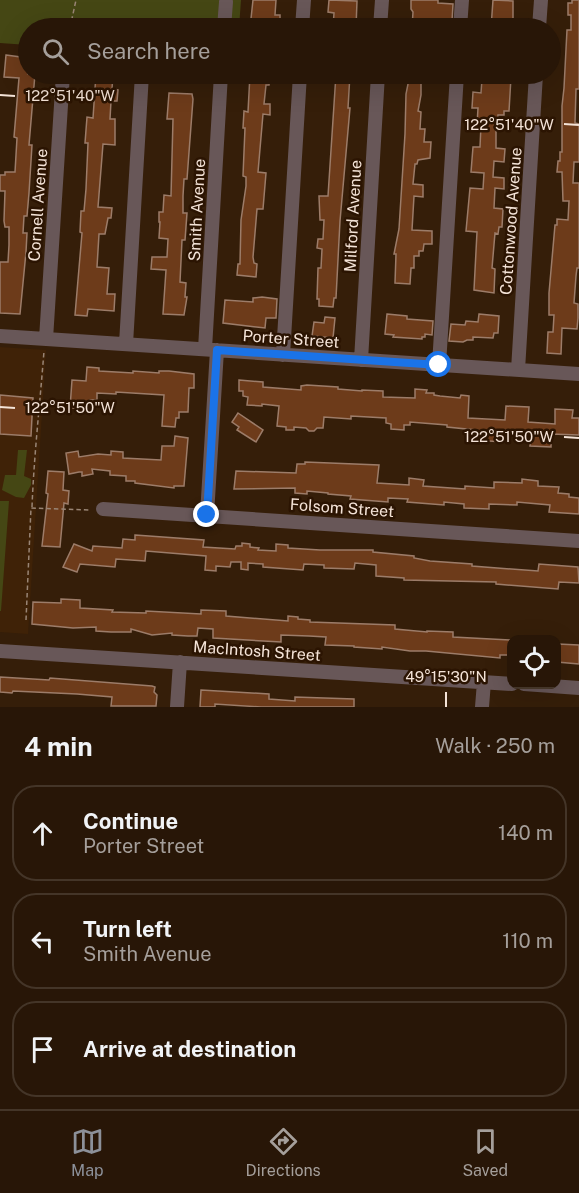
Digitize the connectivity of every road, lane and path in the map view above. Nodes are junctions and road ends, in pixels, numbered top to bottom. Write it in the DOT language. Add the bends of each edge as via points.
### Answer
graph roads {
  1 [pos="76,0"];
  2 [pos="304,0"];
  3 [pos="382,0"];
  4 [pos="462,0"];
  5 [pos="541,0"];
  6 [pos="226,2"];
  7 [pos="72,18"];
  8 [pos="225,18"];
  9 [pos="303,18"];
  10 [pos="381,18"];
  11 [pos="461,18"];
  12 [pos="540,18"];
  13 [pos="62,84"];
  14 [pos="141,84"];
  15 [pos="221,84"];
  16 [pos="299,84"];
  17 [pos="377,84"];
  18 [pos="456,84"];
  19 [pos="535,84"];
  20 [pos="0,336"];
  21 [pos="45,339"];
  22 [pos="126,344"];
  23 [pos="211,350"];
  24 [pos="283,355"];
  25 [pos="361,360"];
  26 [pos="439,365"];
  27 [pos="518,370"];
  28 [pos="579,374"];
  29 [pos="32,508"];
  30 [pos="104,509"];
  31 [pos="207,515"];
  32 [pos="579,541"];
  33 [pos="26,620"];
  34 [pos="0,651"];
  35 [pos="180,662"];
  36 [pos="484,682"];
  37 [pos="507,684"];
  38 [pos="561,687"];
  39 [pos="579,688"];
  40 [pos="177,707"];
  41 [pos="482,707"];
  1 -- 7 [label="path"];
  2 -- 9 [label="street"];
  3 -- 10 [label="street"];
  4 -- 11 [label="street"];
  5 -- 12 [label="street"];
  6 -- 8 [label="street"];
  13 -- 21 [label="street, Cornell Avenue"];
  14 -- 22 [label="street"];
  15 -- 23 [label="street, Smith Avenue"];
  16 -- 24 [label="street"];
  17 -- 25 [label="street, Milford Avenue"];
  18 -- 26 [label="street"];
  19 -- 27 [label="street, Cottonwood Avenue"];
  20 -- 21 [label="street, Porter Street"];
  21 -- 22 [label="street, Porter Street"];
  21 -- 29 [label="path"];
  22 -- 23 [label="street, Porter Street"];
  23 -- 24 [label="street, Porter Street"];
  23 -- 31 [label="street, Smith Avenue"];
  24 -- 25 [label="street, Porter Street"];
  25 -- 26 [label="street, Porter Street"];
  26 -- 27 [label="street, Porter Street"];
  27 -- 28 [label="street, Porter Street"];
  29 -- 30 [label="path"];
  29 -- 33 [label="path"];
  30 -- 31 [label="street, Folsom Street"];
  31 -- 32 [label="street, Folsom Street"];
  34 -- 35 [label="street, MacIntosh Street"];
  35 -- 36 [label="street, MacIntosh Street"];
  35 -- 40 [label="street"];
  36 -- 37 [label="street, MacIntosh Street"];
  36 -- 41 [label="street"];
  38 -- 39 [label="street"];
}
